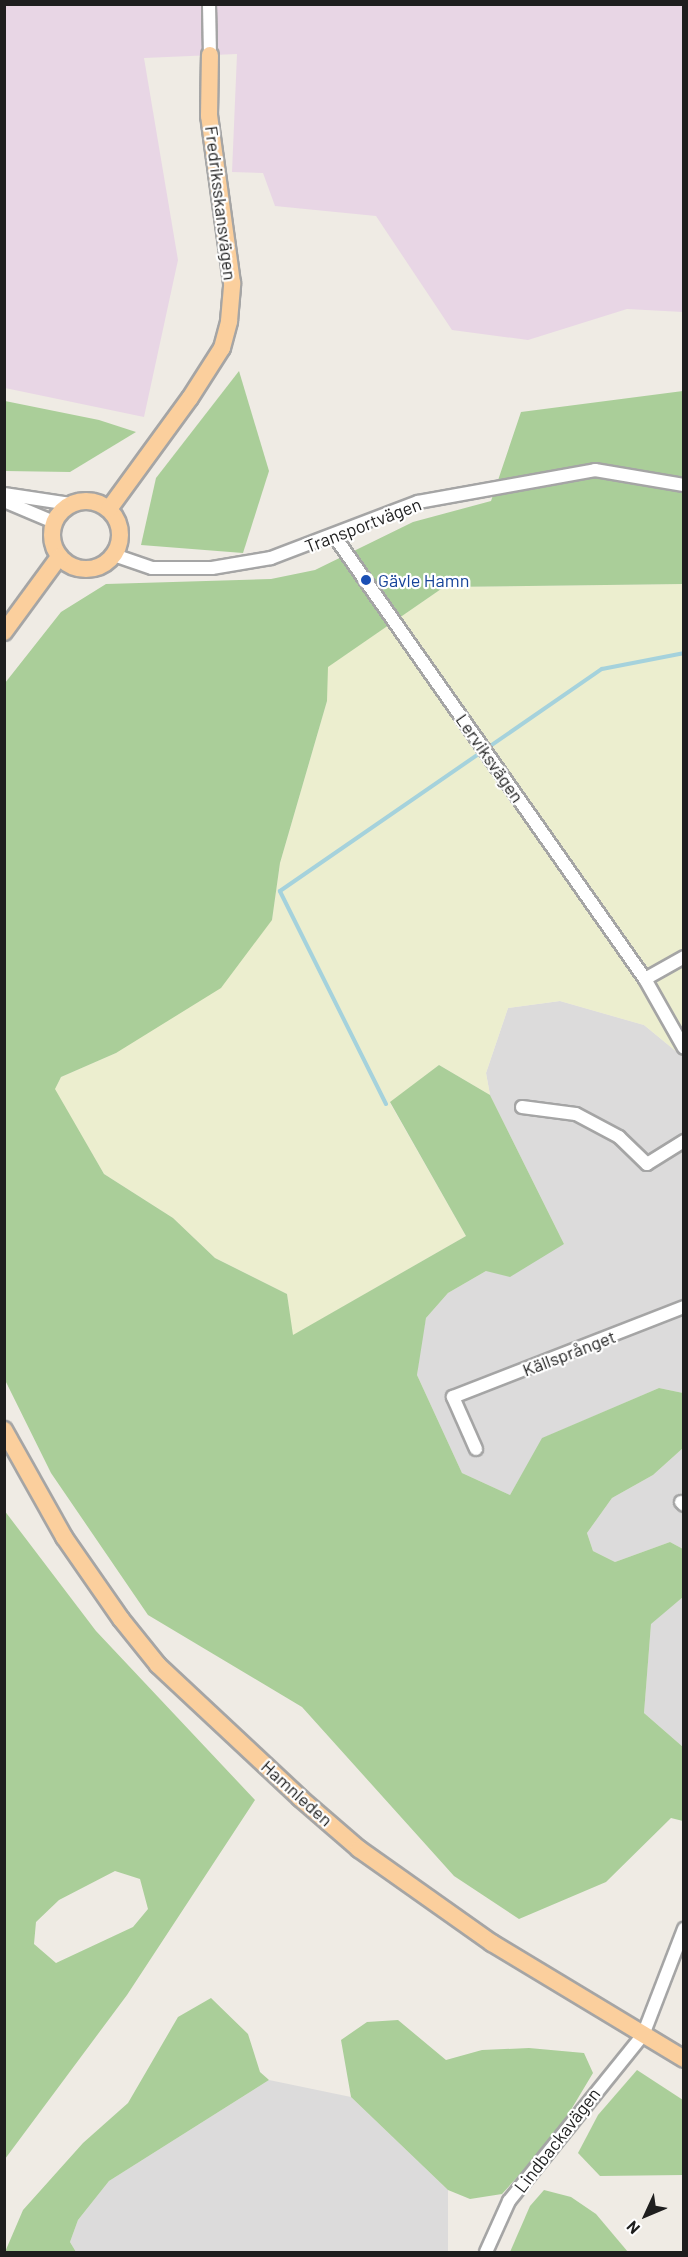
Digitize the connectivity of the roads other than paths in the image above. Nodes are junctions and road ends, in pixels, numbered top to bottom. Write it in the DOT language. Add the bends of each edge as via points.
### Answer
graph roads {
  1 [pos="209,4"];
  2 [pos="210,55"];
  3 [pos="684,484"];
  4 [pos="4,494"];
  5 [pos="4,501"];
  6 [pos="70,504"];
  7 [pos="109,509"];
  8 [pos="54,522"];
  9 [pos="335,537"];
  10 [pos="114,555"];
  11 [pos="59,556"];
  12 [pos="4,632"];
  13 [pos="684,957"];
  14 [pos="645,979"];
  15 [pos="684,1048"];
  16 [pos="522,1107"];
  17 [pos="684,1141"];
  18 [pos="684,1306"];
  19 [pos="4,1430"];
  20 [pos="476,1449"];
  21 [pos="684,1929"];
  22 [pos="643,2035"];
  23 [pos="684,2059"];
  24 [pos="486,2253"];
  1 -- 2 [label="street, Fredriksskansvägen"];
  2 -- 7 [label="main road, Fredriksskansvägen" via="210,116 232,283 229,321 222,348 196,389"];
  3 -- 9 [label="street, Transportvägen" via="595,470 418,502"];
  4 -- 6 [label="street"];
  5 -- 8 [label="street"];
  6 -- 7 [label="main road" via="90,500"];
  6 -- 8 [label="main road"];
  7 -- 10 [label="main road" via="121,536"];
  8 -- 11 [label="main road" via="52,540"];
  9 -- 10 [label="street, Transportvägen" via="271,558 212,568 152,568"];
  9 -- 14 [label="street, Lerviksvägen"];
  10 -- 11 [label="main road" via="87,569"];
  11 -- 12 [label="main road"];
  13 -- 14 [label="street"];
  14 -- 15 [label="street, Lerviksvägen"];
  16 -- 17 [label="street" via="576,1114 619,1137 647,1164"];
  18 -- 20 [label="street, Källsprånget" via="453,1397"];
  19 -- 22 [label="main road, Hamnleden" via="64,1538 158,1665 359,1849 492,1943"];
  21 -- 22 [label="street"];
  22 -- 23 [label="main road, Hamnleden"];
  22 -- 24 [label="street, Lindbackavägen" via="503,2209"];
}
